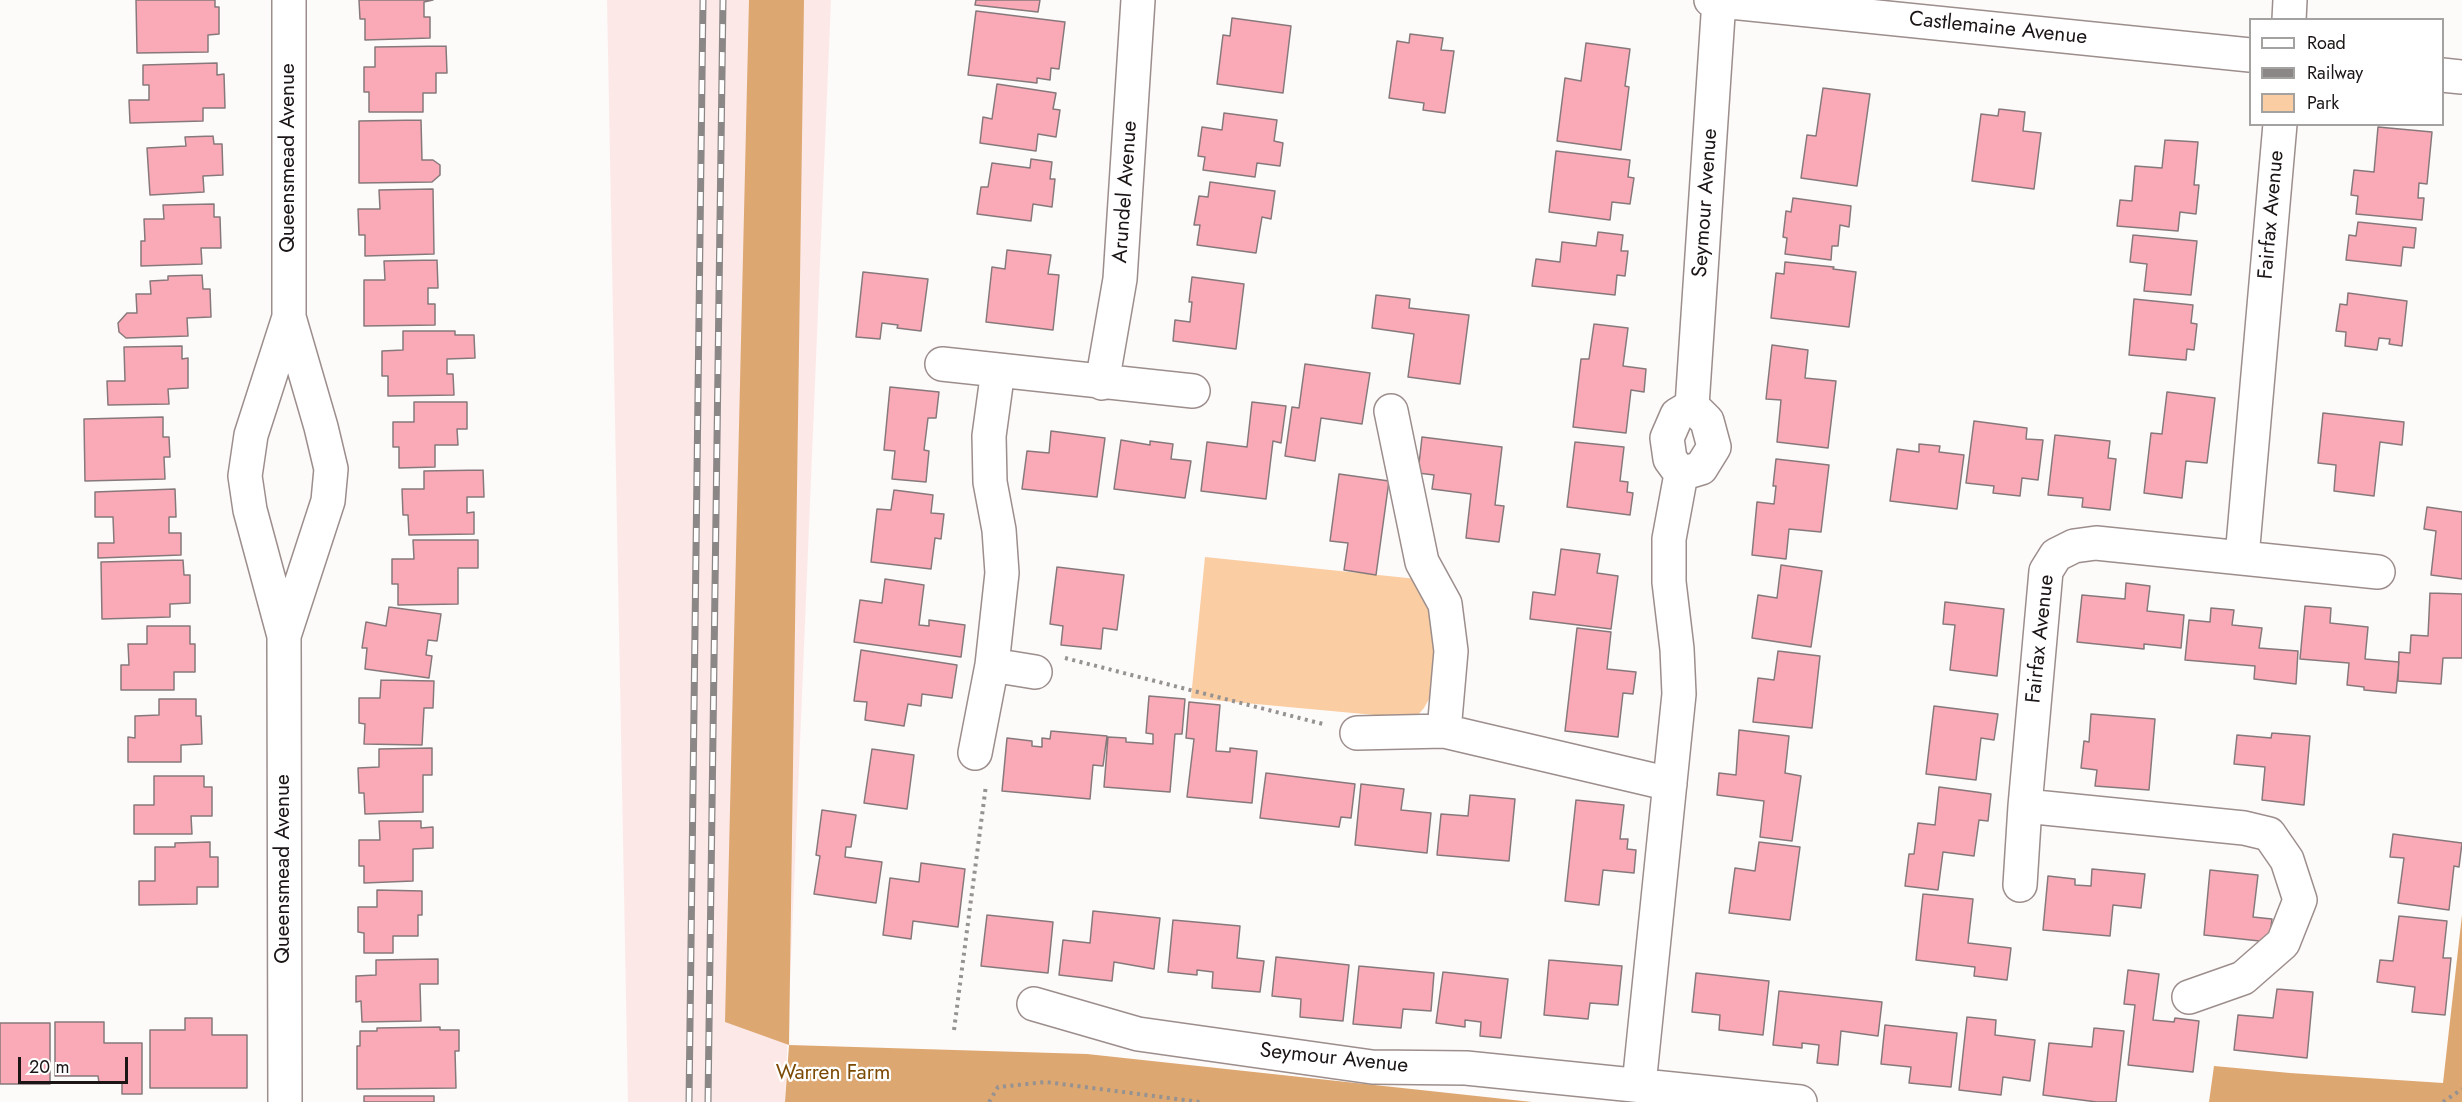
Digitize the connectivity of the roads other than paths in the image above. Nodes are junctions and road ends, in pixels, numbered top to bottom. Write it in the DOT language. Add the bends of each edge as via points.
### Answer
graph roads {
  1 [pos="289,0"];
  2 [pos="1138,0"];
  3 [pos="1716,0"];
  4 [pos="2290,0"];
  5 [pos="2289,18"];
  6 [pos="2249,55"];
  7 [pos="2444,75"];
  8 [pos="2462,77"];
  9 [pos="2280,126"];
  10 [pos="290,317"];
  11 [pos="942,364"];
  12 [pos="998,370"];
  13 [pos="1102,383"];
  14 [pos="1193,392"];
  15 [pos="1692,406"];
  16 [pos="1391,411"];
  17 [pos="1681,474"];
  18 [pos="2242,557"];
  19 [pos="2378,572"];
  20 [pos="284,636"];
  21 [pos="992,665"];
  22 [pos="1035,672"];
  23 [pos="1444,731"];
  24 [pos="1357,732"];
  25 [pos="975,753"];
  26 [pos="1670,784"];
  27 [pos="2025,806"];
  28 [pos="2020,885"];
  29 [pos="2189,997"];
  30 [pos="1034,1004"];
  31 [pos="1639,1085"];
  32 [pos="285,1102"];
  33 [pos="1800,1102"];
  1 -- 10 [label="street, Queensmead Avenue"];
  2 -- 13 [label="street, Arundel Avenue" via="1120,279"];
  3 -- 6 [label="street, Castlemaine Avenue"];
  3 -- 15 [label="street, Seymour Avenue"];
  4 -- 5 [label="street"];
  7 -- 8 [label="street"];
  9 -- 18 [label="street, Fairfax Avenue"];
  10 -- 20 [label="street, Queensmead Avenue" via="251,435 245,476 250,510"];
  10 -- 20 [label="street, Queensmead Avenue" via="331,469 328,501"];
  11 -- 12 [label="street"];
  12 -- 13 [label="street"];
  12 -- 21 [label="street" via="989,436 990,482 1002,573"];
  13 -- 14 [label="street"];
  15 -- 17 [label="street" via="1677,415 1667,438 1670,459"];
  15 -- 17 [label="street" via="1707,421 1714,447 1701,468"];
  16 -- 23 [label="street" via="1422,562 1445,604 1451,651"];
  17 -- 26 [label="street" via="1669,539 1679,694"];
  18 -- 19 [label="street, Fairfax Avenue"];
  18 -- 27 [label="street, Fairfax Avenue" via="2096,543 2074,546 2056,555 2046,571"];
  20 -- 32 [label="street, Queensmead Avenue"];
  21 -- 22 [label="street"];
  21 -- 25 [label="street"];
  23 -- 24 [label="street"];
  23 -- 26 [label="street"];
  26 -- 31 [label="street"];
  27 -- 28 [label="street, Fairfax Avenue"];
  27 -- 29 [label="street" via="2244,828 2269,834 2287,860 2300,900 2283,943 2243,978"];
  30 -- 31 [label="street, Seymour Avenue" via="1137,1034 1372,1066 1466,1068"];
  31 -- 33 [label="street, Seymour Avenue"];
}
